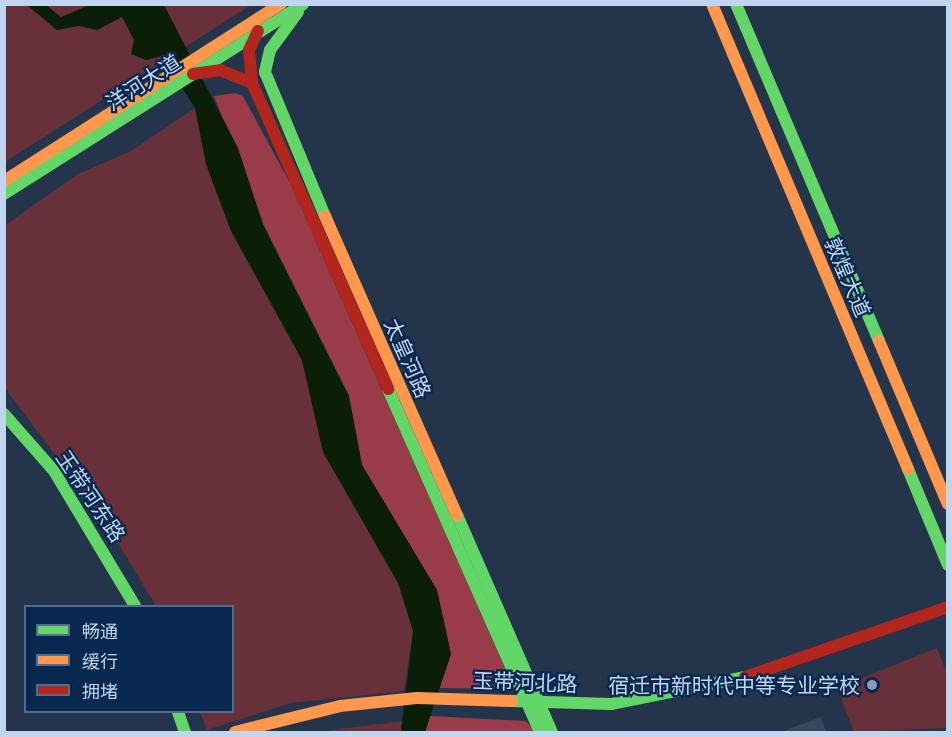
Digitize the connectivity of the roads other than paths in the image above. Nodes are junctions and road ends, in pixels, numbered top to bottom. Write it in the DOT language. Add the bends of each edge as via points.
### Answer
graph roads {
  1 [pos="281,4"];
  2 [pos="304,4"];
  3 [pos="712,4"];
  4 [pos="736,4"];
  5 [pos="267,14"];
  6 [pos="256,34"];
  7 [pos="244,41"];
  8 [pos="192,74"];
  9 [pos="252,83"];
  10 [pos="271,93"];
  11 [pos="4,181"];
  12 [pos="4,194"];
  13 [pos="4,414"];
  14 [pos="948,504"];
  15 [pos="948,565"];
  16 [pos="134,605"];
  17 [pos="948,607"];
  18 [pos="533,703"];
  19 [pos="179,713"];
  20 [pos="185,732"];
  21 [pos="235,732"];
  22 [pos="540,732"];
  23 [pos="552,732"];
  1 -- 5 [label="street, 洋河大道"];
  2 -- 6 [label="street, 洋河大道"];
  2 -- 10 [label="street, 太皇河路" via="270,50 265,72"];
  3 -- 15 [label="street, 敦煌大道"];
  4 -- 14 [label="street, 敦煌大道"];
  5 -- 6 [label="street"];
  5 -- 7 [label="street, 洋河大道"];
  6 -- 7 [label="street, 洋河大道"];
  7 -- 8 [label="street, 洋河大道"];
  7 -- 9 [label="street, 太皇河路"];
  7 -- 10 [label="street"];
  7 -- 11 [label="street, 洋河大道"];
  8 -- 9 [label="street" via="220,70"];
  8 -- 12 [label="street, 洋河大道"];
  9 -- 18 [label="street, 太皇河路"];
  10 -- 18 [label="street, 太皇河路"];
  13 -- 16 [label="street, 玉带河东路" via="54,471"];
  17 -- 18 [label="street, 玉带河北路" via="727,683 610,704"];
  18 -- 21 [label="street, 玉带河北路" via="417,698 340,706"];
  18 -- 22 [label="street, 太皇河路"];
  18 -- 23 [label="street, 太皇河路"];
  19 -- 20 [label="street"];
}
